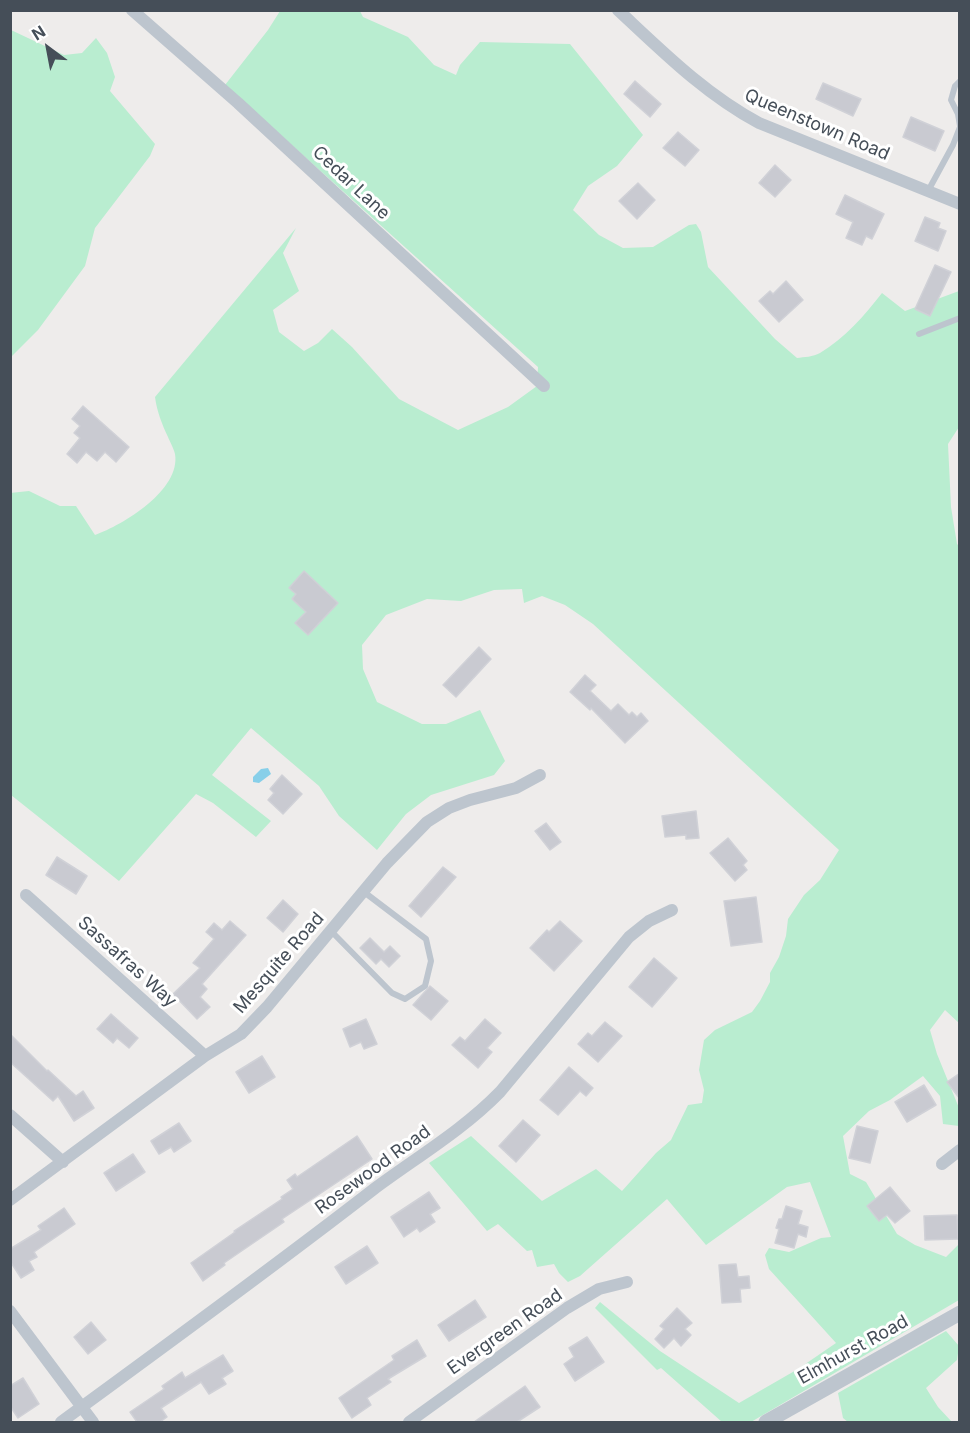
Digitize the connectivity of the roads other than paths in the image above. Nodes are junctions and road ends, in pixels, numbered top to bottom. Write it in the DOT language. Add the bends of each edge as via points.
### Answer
graph roads {
  1 [pos="132,10"];
  2 [pos="618,10"];
  3 [pos="960,81"];
  4 [pos="960,127"];
  5 [pos="928,192"];
  6 [pos="960,204"];
  7 [pos="960,318"];
  8 [pos="919,334"];
  9 [pos="544,386"];
  10 [pos="540,775"];
  11 [pos="364,892"];
  12 [pos="26,895"];
  13 [pos="672,910"];
  14 [pos="331,931"];
  15 [pos="205,1056"];
  16 [pos="10,1115"];
  17 [pos="960,1150"];
  18 [pos="63,1162"];
  19 [pos="942,1164"];
  20 [pos="10,1200"];
  21 [pos="627,1282"];
  22 [pos="10,1311"];
  23 [pos="960,1313"];
  24 [pos="81,1407"];
  25 [pos="61,1422"];
  26 [pos="93,1422"];
  27 [pos="409,1422"];
  28 [pos="765,1422"];
  1 -- 9 [label="street, Cedar Lane"];
  2 -- 5 [label="street, Queenstown Road" via="692,78 736,111"];
  3 -- 4 [label="lane" via="951,100"];
  4 -- 5 [label="lane"];
  5 -- 6 [label="street, Queenstown Road"];
  7 -- 8 [label="lane"];
  10 -- 11 [label="street, Mesquite Road" via="516,788 449,808 406,842"];
  11 -- 14 [label="street, Mesquite Road"];
  11 -- 14 [label="lane" via="426,939 431,961 425,986 405,999 392,993"];
  12 -- 15 [label="street, Sassafras Way"];
  13 -- 24 [label="street, Rosewood Road" via="629,937 500,1092 476,1115"];
  14 -- 15 [label="street, Mesquite Road" via="241,1034"];
  15 -- 18 [label="street, Mesquite Road"];
  16 -- 18 [label="street"];
  17 -- 19 [label="street"];
  18 -- 20 [label="street, Mesquite Road"];
  21 -- 27 [label="street, Evergreen Road" via="599,1289 567,1308"];
  22 -- 24 [label="street"];
  23 -- 28 [label="street, Elmhurst Road"];
  24 -- 25 [label="street, Rosewood Road"];
  24 -- 26 [label="street"];
}
